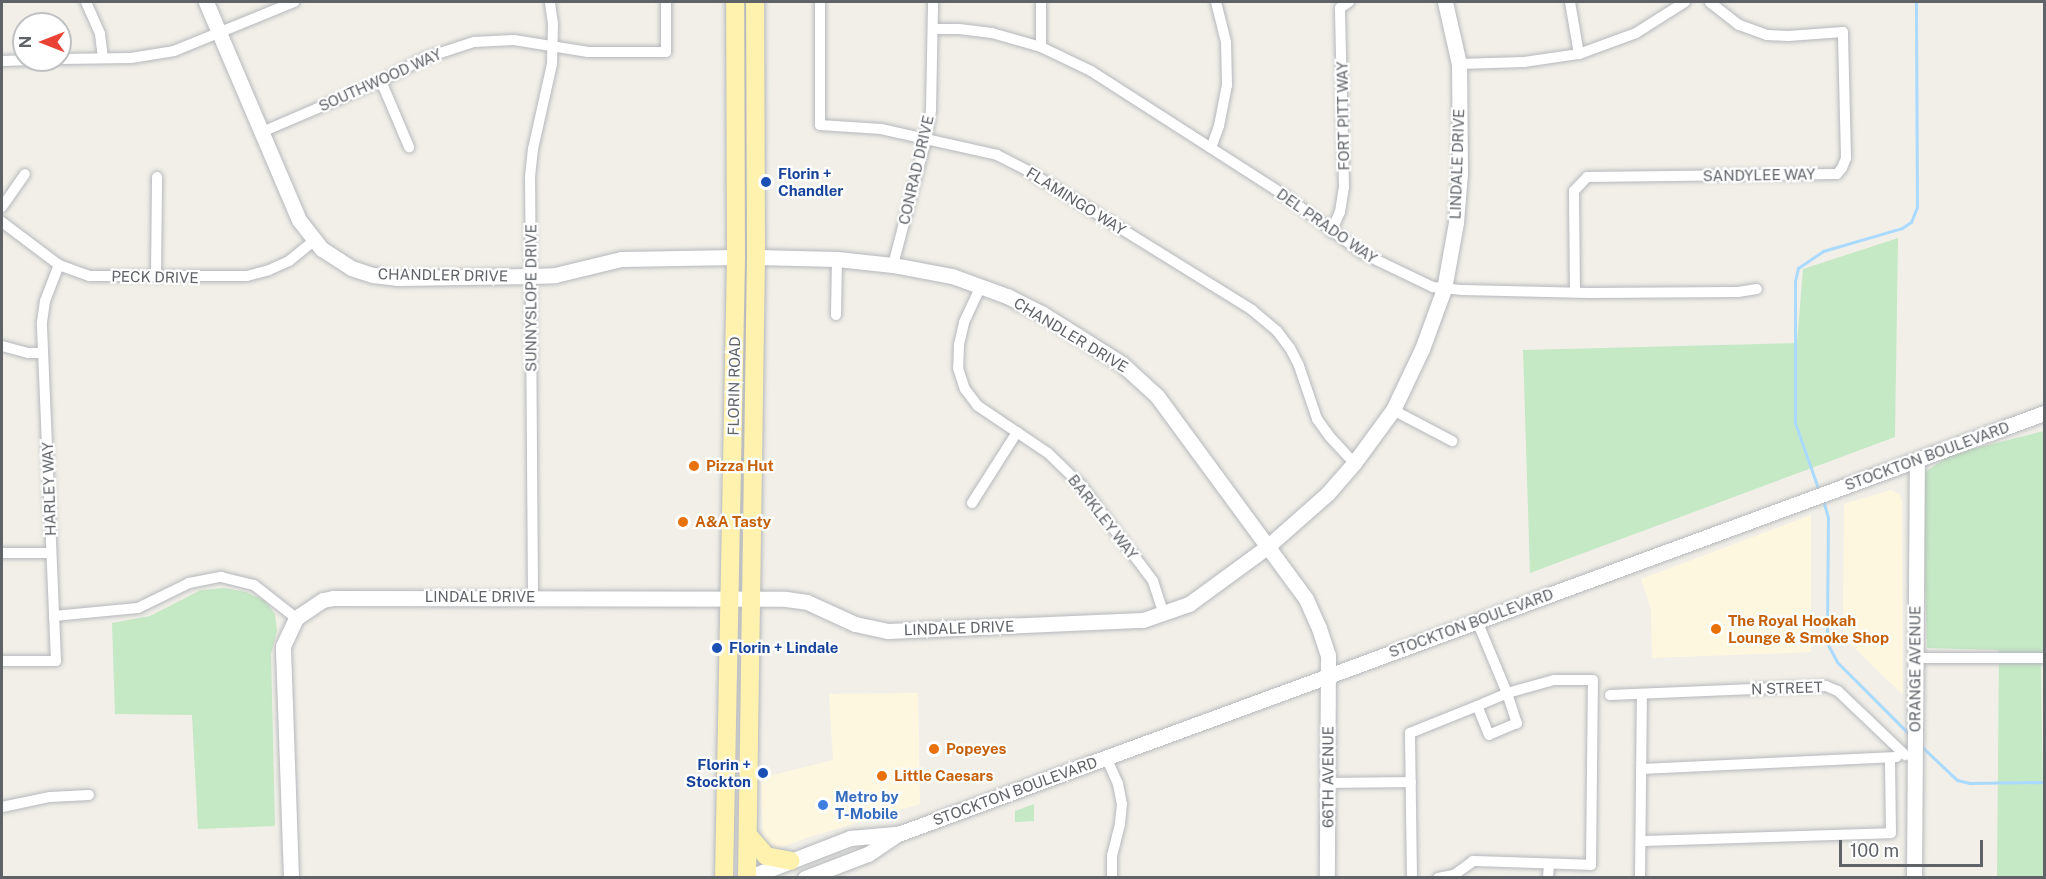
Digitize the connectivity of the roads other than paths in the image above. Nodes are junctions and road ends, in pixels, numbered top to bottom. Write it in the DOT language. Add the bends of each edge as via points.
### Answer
graph roads {
  1 [pos="86,2"];
  2 [pos="206,2"];
  3 [pos="294,2"];
  4 [pos="550,2"];
  5 [pos="666,2"];
  6 [pos="735,2"];
  7 [pos="754,2"];
  8 [pos="820,2"];
  9 [pos="933,2"];
  10 [pos="1041,2"];
  11 [pos="1216,2"];
  12 [pos="1349,2"];
  13 [pos="1445,2"];
  14 [pos="1570,2"];
  15 [pos="1685,2"];
  16 [pos="1710,2"];
  17 [pos="933,30"];
  18 [pos="219,34"];
  19 [pos="553,46"];
  20 [pos="1041,47"];
  21 [pos="1579,54"];
  22 [pos="103,58"];
  23 [pos="72,59"];
  24 [pos="1459,64"];
  25 [pos="381,81"];
  26 [pos="262,132"];
  27 [pos="926,139"];
  28 [pos="409,147"];
  29 [pos="1211,148"];
  30 [pos="25,174"];
  31 [pos="157,177"];
  32 [pos="2,207"];
  33 [pos="2,222"];
  34 [pos="736,231"];
  35 [pos="1331,232"];
  36 [pos="314,241"];
  37 [pos="736,257"];
  38 [pos="756,257"];
  39 [pos="837,259"];
  40 [pos="59,265"];
  41 [pos="893,265"];
  42 [pos="531,276"];
  43 [pos="156,277"];
  44 [pos="755,284"];
  45 [pos="980,288"];
  46 [pos="1444,289"];
  47 [pos="1757,289"];
  48 [pos="1575,292"];
  49 [pos="836,315"];
  50 [pos="2,346"];
  51 [pos="43,352"];
  52 [pos="1393,410"];
  53 [pos="2044,413"];
  54 [pos="1017,432"];
  55 [pos="1452,441"];
  56 [pos="1917,460"];
  57 [pos="1354,463"];
  58 [pos="972,503"];
  59 [pos="1267,547"];
  60 [pos="2,553"];
  61 [pos="51,553"];
  62 [pos="533,597"];
  63 [pos="731,597"];
  64 [pos="752,598"];
  65 [pos="1164,615"];
  66 [pos="54,616"];
  67 [pos="296,618"];
  68 [pos="1478,621"];
  69 [pos="1916,658"];
  70 [pos="2044,658"];
  71 [pos="2,661"];
  72 [pos="1328,676"];
  73 [pos="1507,693"];
  74 [pos="1642,694"];
  75 [pos="1610,695"];
  76 [pos="1477,706"];
  77 [pos="1912,753"];
  78 [pos="1106,757"];
  79 [pos="1890,759"];
  80 [pos="1641,769"];
  81 [pos="1411,782"];
  82 [pos="1328,783"];
  83 [pos="89,795"];
  84 [pos="2,807"];
  85 [pos="898,834"];
  86 [pos="748,836"];
  87 [pos="1641,841"];
  88 [pos="791,861"];
  89 [pos="1549,864"];
  90 [pos="1591,865"];
  91 [pos="1455,876"];
  92 [pos="291,878"];
  93 [pos="724,878"];
  94 [pos="747,878"];
  95 [pos="805,878"];
  96 [pos="1112,878"];
  97 [pos="1327,878"];
  98 [pos="1412,878"];
  99 [pos="1438,878"];
  100 [pos="1548,878"];
  101 [pos="1590,878"];
  102 [pos="1640,878"];
  103 [pos="1914,878"];
  1 -- 22 [label="street" via="100,34"];
  2 -- 18 [label="street, CHANDLER DRIVE"];
  3 -- 18 [label="street"];
  4 -- 19 [label="street, SUNNYSLOPE DRIVE"];
  5 -- 19 [label="street, SOUTHWOOD WAY" via="666,52 588,52"];
  6 -- 34 [label="main road, FLORIN ROAD"];
  7 -- 38 [label="main road, FLORIN ROAD"];
  8 -- 27 [label="street, FLAMINGO WAY" via="820,125 881,129"];
  9 -- 17 [label="street, CONRAD DRIVE"];
  10 -- 20 [label="street"];
  11 -- 29 [label="street" via="1226,42 1227,84"];
  12 -- 35 [label="street, FORT PITT WAY" via="1340,8 1344,187 1340,212"];
  13 -- 24 [label="street, LINDALE DRIVE"];
  14 -- 21 [label="street"];
  15 -- 21 [label="street" via="1636,33"];
  16 -- 48 [label="street, SANDYLEE WAY" via="1739,25 1767,35 1843,32 1842,168 1837,174 1587,177 1574,190"];
  17 -- 20 [label="street, DEL PRADO WAY" via="992,33"];
  17 -- 27 [label="street, CONRAD DRIVE"];
  18 -- 22 [label="street" via="153,56"];
  18 -- 26 [label="street, CHANDLER DRIVE"];
  19 -- 25 [label="street, SOUTHWOOD WAY" via="514,40 474,42 424,58"];
  19 -- 42 [label="street, SUNNYSLOPE DRIVE" via="531,163"];
  20 -- 29 [label="street, DEL PRADO WAY" via="1091,71"];
  21 -- 24 [label="street" via="1524,62"];
  22 -- 23 [label="street"];
  24 -- 46 [label="street, LINDALE DRIVE" via="1459,189"];
  25 -- 26 [label="street, SOUTHWOOD WAY"];
  25 -- 28 [label="street"];
  26 -- 36 [label="street, CHANDLER DRIVE" via="299,220"];
  27 -- 41 [label="street, CONRAD DRIVE"];
  27 -- 57 [label="street, FLAMINGO WAY" via="975,149 1018,165 1261,317 1284,339 1323,428"];
  29 -- 35 [label="street, DEL PRADO WAY" via="1284,195"];
  30 -- 32 [label="street"];
  31 -- 43 [label="street"];
  33 -- 40 [label="street, PECK DRIVE"];
  34 -- 37 [label="main road, FLORIN ROAD"];
  34 -- 38 [label="main road"];
  35 -- 46 [label="street, DEL PRADO WAY" via="1385,266"];
  36 -- 42 [label="street, CHANDLER DRIVE" via="341,263 374,275"];
  36 -- 43 [label="street, PECK DRIVE" via="290,261 247,276"];
  37 -- 42 [label="street, CHANDLER DRIVE" via="621,258 555,275"];
  37 -- 44 [label="main road"];
  37 -- 63 [label="main road, FLORIN ROAD"];
  38 -- 39 [label="street, CHANDLER DRIVE"];
  38 -- 44 [label="main road, FLORIN ROAD"];
  39 -- 41 [label="street, CHANDLER DRIVE"];
  39 -- 49 [label="street"];
  40 -- 43 [label="street, PECK DRIVE" via="90,276"];
  40 -- 51 [label="street, HARLEY WAY" via="45,301"];
  41 -- 45 [label="street, CHANDLER DRIVE" via="952,276"];
  42 -- 62 [label="street, SUNNYSLOPE DRIVE"];
  44 -- 64 [label="main road, FLORIN ROAD"];
  45 -- 54 [label="street, BARKLEY WAY" via="961,334 960,379 978,406"];
  45 -- 59 [label="street, CHANDLER DRIVE" via="1043,314 1140,379 1164,405"];
  46 -- 48 [label="street, DEL PRADO WAY"];
  46 -- 52 [label="street, LINDALE DRIVE" via="1422,349"];
  47 -- 48 [label="street, DEL PRADO WAY"];
  50 -- 51 [label="street" via="28,353"];
  51 -- 61 [label="street, HARLEY WAY"];
  52 -- 55 [label="street"];
  52 -- 57 [label="street, LINDALE DRIVE"];
  53 -- 56 [label="street, STOCKTON BOULEVARD"];
  54 -- 58 [label="street"];
  54 -- 65 [label="street, BARKLEY WAY" via="1048,453 1081,485 1153,581"];
  56 -- 68 [label="street, STOCKTON BOULEVARD"];
  56 -- 69 [label="street, ORANGE AVENUE"];
  57 -- 59 [label="street, LINDALE DRIVE" via="1316,505"];
  59 -- 65 [label="street, LINDALE DRIVE" via="1189,604"];
  59 -- 72 [label="street, CHANDLER DRIVE" via="1306,600 1328,655"];
  60 -- 61 [label="street"];
  61 -- 66 [label="street, HARLEY WAY"];
  62 -- 63 [label="street, LINDALE DRIVE"];
  62 -- 67 [label="street, LINDALE DRIVE" via="333,598 312,604"];
  63 -- 64 [label="street, LINDALE DRIVE"];
  63 -- 93 [label="main road, FLORIN ROAD"];
  64 -- 65 [label="street, LINDALE DRIVE" via="807,602 855,624 888,631 1143,620"];
  64 -- 86 [label="main road, FLORIN ROAD"];
  66 -- 67 [label="street" via="138,608 189,583 221,577 254,585"];
  66 -- 71 [label="street, HARLEY WAY" via="56,661"];
  67 -- 92 [label="street" via="286,636 283,657"];
  68 -- 72 [label="street, STOCKTON BOULEVARD"];
  68 -- 73 [label="street"];
  69 -- 70 [label="street"];
  69 -- 77 [label="street, ORANGE AVENUE"];
  72 -- 78 [label="street, STOCKTON BOULEVARD"];
  72 -- 82 [label="street, 66TH AVENUE"];
  73 -- 76 [label="street"];
  73 -- 76 [label="street" via="1518,723 1489,735"];
  73 -- 90 [label="street" via="1554,680 1593,680"];
  74 -- 75 [label="street, N STREET"];
  74 -- 77 [label="street, N STREET" via="1826,686"];
  74 -- 80 [label="street"];
  76 -- 81 [label="street" via="1410,733"];
  77 -- 79 [label="street"];
  77 -- 103 [label="street, ORANGE AVENUE"];
  78 -- 85 [label="street, STOCKTON BOULEVARD"];
  78 -- 96 [label="street" via="1122,804 1112,855"];
  79 -- 80 [label="street"];
  79 -- 87 [label="street" via="1891,833"];
  80 -- 87 [label="street"];
  81 -- 82 [label="street"];
  81 -- 98 [label="street"];
  82 -- 97 [label="street, 66TH AVENUE"];
  83 -- 84 [label="street" via="50,797"];
  85 -- 88 [label="street, STOCKTON BOULEVARD" via="850,838"];
  85 -- 95 [label="street, STOCKTON BOULEVARD" via="867,854"];
  86 -- 88 [label="main road" via="766,856"];
  86 -- 94 [label="main road, FLORIN ROAD"];
  87 -- 102 [label="street"];
  88 -- 94 [label="street, STOCKTON BOULEVARD"];
  89 -- 90 [label="street"];
  89 -- 91 [label="street" via="1473,861"];
  89 -- 100 [label="street"];
  90 -- 101 [label="street"];
  91 -- 99 [label="street"];
}
